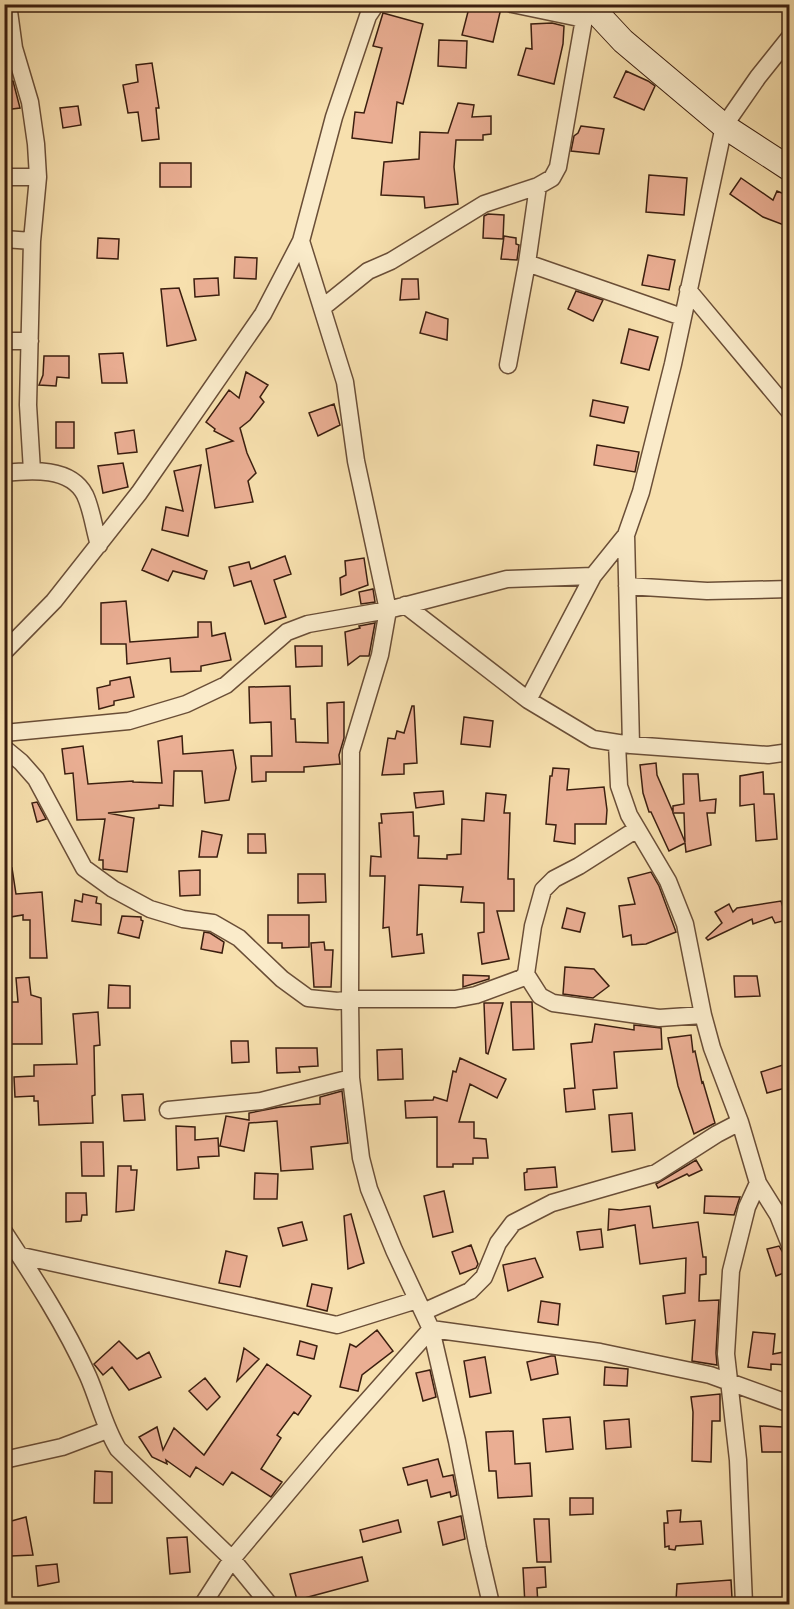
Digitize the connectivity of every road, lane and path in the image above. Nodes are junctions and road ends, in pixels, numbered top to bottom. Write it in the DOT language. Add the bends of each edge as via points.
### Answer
graph roads {
  1 [pos="8,4"];
  2 [pos="376,4"];
  3 [pos="512,4"];
  4 [pos="590,12"];
  5 [pos="789,37"];
  6 [pos="724,126"];
  7 [pos="789,170"];
  8 [pos="4,177"];
  9 [pos="38,177"];
  10 [pos="538,186"];
  11 [pos="4,239"];
  12 [pos="32,241"];
  13 [pos="301,241"];
  14 [pos="527,263"];
  15 [pos="688,290"];
  16 [pos="322,308"];
  17 [pos="682,317"];
  18 [pos="4,341"];
  19 [pos="30,341"];
  20 [pos="508,365"];
  21 [pos="789,412"];
  22 [pos="32,471"];
  23 [pos="4,473"];
  24 [pos="626,535"];
  25 [pos="99,545"];
  26 [pos="593,576"];
  27 [pos="627,586"];
  28 [pos="789,589"];
  29 [pos="405,605"];
  30 [pos="388,610"];
  31 [pos="4,652"];
  32 [pos="528,700"];
  33 [pos="4,733"];
  34 [pos="624,744"];
  35 [pos="4,748"];
  36 [pos="789,752"];
  37 [pos="637,829"];
  38 [pos="526,974"];
  39 [pos="350,999"];
  40 [pos="703,1015"];
  41 [pos="351,1078"];
  42 [pos="168,1110"];
  43 [pos="740,1122"];
  44 [pos="758,1183"];
  45 [pos="6,1235"];
  46 [pos="789,1245"];
  47 [pos="22,1256"];
  48 [pos="420,1306"];
  49 [pos="431,1329"];
  50 [pos="728,1383"];
  51 [pos="789,1404"];
  52 [pos="106,1430"];
  53 [pos="4,1460"];
  54 [pos="232,1559"];
  55 [pos="203,1605"];
  56 [pos="269,1605"];
  57 [pos="491,1605"];
  58 [pos="744,1605"];
  1 -- 9 [label="street" via="14,48 30,102"];
  2 -- 13 [label="street" via="368,16 334,117"];
  3 -- 4 [label="street"];
  4 -- 6 [label="street"];
  4 -- 10 [label="street" via="558,167 552,178"];
  5 -- 6 [label="street"];
  6 -- 7 [label="street"];
  6 -- 15 [label="street"];
  8 -- 9 [label="street"];
  9 -- 12 [label="street"];
  10 -- 14 [label="street"];
  10 -- 16 [label="street" via="484,204 368,271"];
  11 -- 12 [label="street"];
  12 -- 19 [label="street"];
  13 -- 16 [label="street"];
  13 -- 25 [label="street" via="263,314"];
  14 -- 17 [label="street"];
  14 -- 20 [label="street"];
  15 -- 17 [label="street"];
  15 -- 21 [label="street"];
  16 -- 30 [label="street" via="345,382 356,461"];
  17 -- 24 [label="street" via="641,492"];
  18 -- 19 [label="street"];
  19 -- 22 [label="street"];
  22 -- 23 [label="street"];
  22 -- 25 [label="street" via="71,479 85,495"];
  24 -- 26 [label="street"];
  24 -- 27 [label="street"];
  25 -- 31 [label="street" via="54,601"];
  26 -- 29 [label="street" via="507,579"];
  26 -- 32 [label="street"];
  27 -- 28 [label="street" via="708,591"];
  27 -- 34 [label="street"];
  29 -- 30 [label="street"];
  29 -- 32 [label="street"];
  30 -- 33 [label="street" via="308,624 287,632 226,685 186,704 129,721"];
  30 -- 39 [label="street" via="380,655 351,751"];
  32 -- 34 [label="street" via="594,739"];
  34 -- 36 [label="street" via="768,755"];
  34 -- 37 [label="street" via="619,786"];
  35 -- 39 [label="street" via="36,779 84,868 150,909 213,923 239,938 308,998"];
  37 -- 38 [label="street" via="554,879 543,890"];
  37 -- 40 [label="street" via="668,881 685,924"];
  38 -- 39 [label="street" via="504,986 455,999"];
  38 -- 40 [label="street" via="540,996 553,1003 659,1018"];
  39 -- 41 [label="street"];
  40 -- 43 [label="street" via="711,1048"];
  41 -- 42 [label="street" via="261,1101"];
  41 -- 48 [label="street" via="369,1190"];
  43 -- 44 [label="street"];
  43 -- 48 [label="street" via="656,1173 552,1203 513,1223 498,1243 484,1277 470,1291"];
  44 -- 46 [label="street" via="778,1215"];
  44 -- 50 [label="street" via="747,1207 731,1271"];
  45 -- 47 [label="street"];
  47 -- 48 [label="street" via="319,1322 337,1324"];
  47 -- 52 [label="street" via="84,1368"];
  48 -- 49 [label="street"];
  49 -- 50 [label="street" via="600,1352 710,1375"];
  49 -- 54 [label="street"];
  49 -- 57 [label="street"];
  50 -- 51 [label="street"];
  50 -- 58 [label="street" via="738,1460"];
  52 -- 53 [label="street" via="62,1447"];
  52 -- 54 [label="street" via="131,1463"];
  54 -- 55 [label="street"];
  54 -- 56 [label="street"];
}
